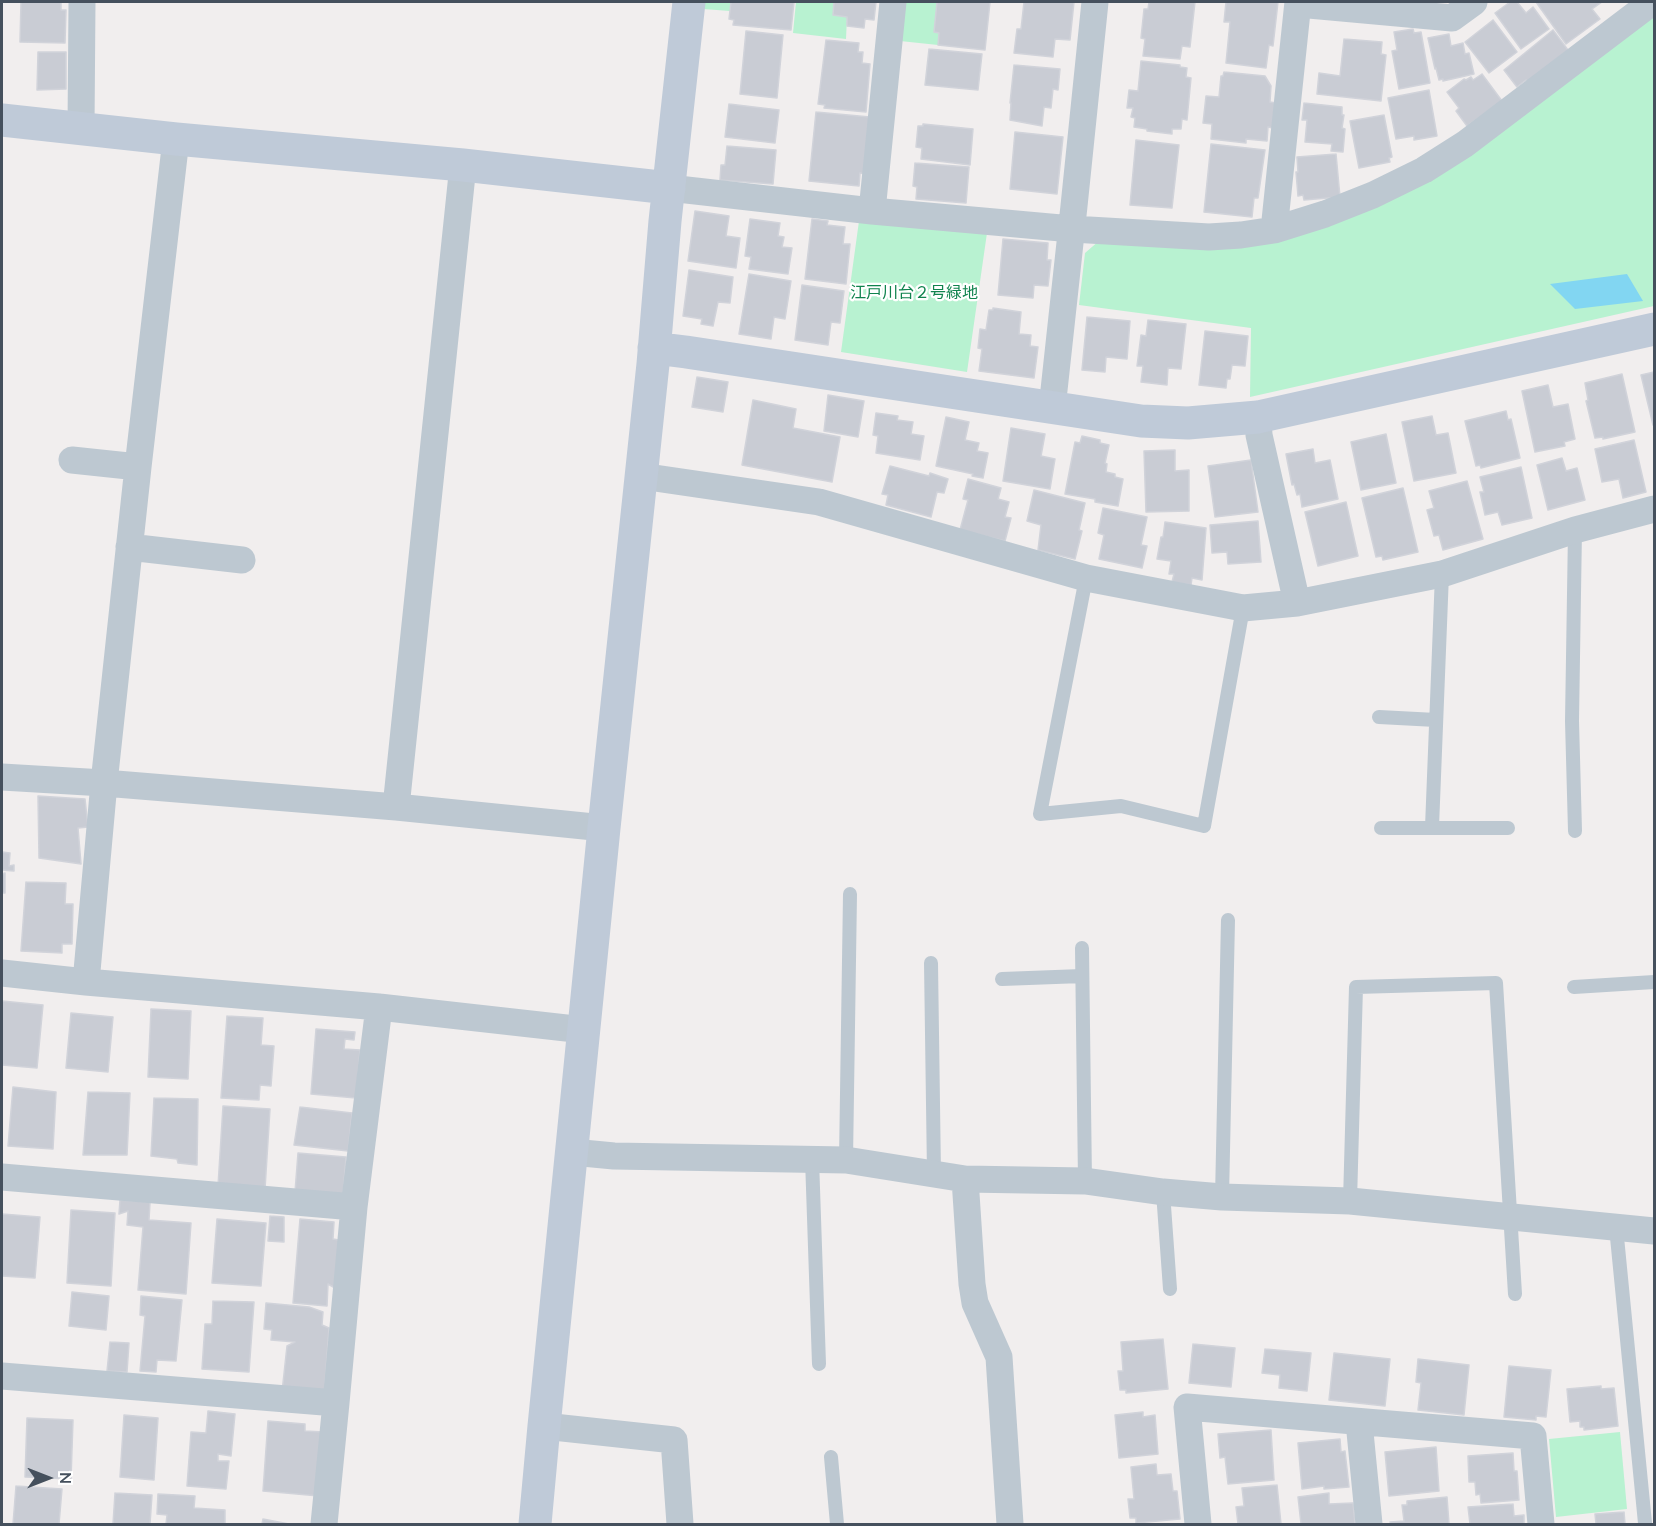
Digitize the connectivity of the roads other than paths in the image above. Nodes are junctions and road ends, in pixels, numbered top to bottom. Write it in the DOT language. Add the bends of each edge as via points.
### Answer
graph roads {
  1 [pos="82,2"];
  2 [pos="688,2"];
  3 [pos="893,2"];
  4 [pos="1095,2"];
  5 [pos="1474,2"];
  6 [pos="1652,2"];
  7 [pos="1298,3"];
  8 [pos="2,120"];
  9 [pos="81,128"];
  10 [pos="176,139"];
  11 [pos="463,165"];
  12 [pos="669,188"];
  13 [pos="872,211"];
  14 [pos="1072,229"];
  15 [pos="1274,230"];
  16 [pos="1654,329"];
  17 [pos="654,348"];
  18 [pos="1051,408"];
  19 [pos="1258,417"];
  20 [pos="72,459"];
  21 [pos="138,467"];
  22 [pos="641,476"];
  23 [pos="1654,509"];
  24 [pos="1575,530"];
  25 [pos="129,547"];
  26 [pos="242,560"];
  27 [pos="1442,574"];
  28 [pos="1086,578"];
  29 [pos="1297,603"];
  30 [pos="1243,608"];
  31 [pos="1378,717"];
  32 [pos="1436,720"];
  33 [pos="2,777"];
  34 [pos="104,783"];
  35 [pos="396,807"];
  36 [pos="1432,827"];
  37 [pos="604,828"];
  38 [pos="1381,828"];
  39 [pos="1508,828"];
  40 [pos="1575,831"];
  41 [pos="850,894"];
  42 [pos="1228,920"];
  43 [pos="1082,948"];
  44 [pos="931,963"];
  45 [pos="2,974"];
  46 [pos="1082,976"];
  47 [pos="1002,979"];
  48 [pos="86,982"];
  49 [pos="1654,982"];
  50 [pos="1574,987"];
  51 [pos="378,1007"];
  52 [pos="584,1030"];
  53 [pos="572,1152"];
  54 [pos="812,1159"];
  55 [pos="846,1160"];
  56 [pos="934,1173"];
  57 [pos="2,1177"];
  58 [pos="965,1179"];
  59 [pos="1085,1181"];
  60 [pos="1163,1192"];
  61 [pos="1222,1197"];
  62 [pos="1350,1201"];
  63 [pos="354,1207"];
  64 [pos="1510,1217"];
  65 [pos="1616,1227"];
  66 [pos="1654,1231"];
  67 [pos="1170,1289"];
  68 [pos="1515,1294"];
  69 [pos="819,1364"];
  70 [pos="2,1376"];
  71 [pos="336,1403"];
  72 [pos="1359,1422"];
  73 [pos="544,1426"];
  74 [pos="831,1457"];
  75 [pos="1645,1523"];
  76 [pos="324,1524"];
  77 [pos="535,1524"];
  78 [pos="680,1524"];
  79 [pos="837,1524"];
  80 [pos="1010,1524"];
  81 [pos="1198,1524"];
  82 [pos="1369,1524"];
  83 [pos="1541,1524"];
  1 -- 9 [label="street"];
  2 -- 12 [label="street"];
  3 -- 13 [label="street"];
  4 -- 14 [label="street"];
  5 -- 7 [label="street" via="1452,18"];
  6 -- 15 [label="street" via="1465,144 1424,170 1373,195"];
  7 -- 15 [label="street"];
  8 -- 9 [label="street"];
  9 -- 10 [label="street"];
  10 -- 11 [label="street"];
  10 -- 21 [label="street"];
  11 -- 12 [label="street"];
  11 -- 35 [label="street"];
  12 -- 13 [label="street"];
  12 -- 17 [label="street"];
  13 -- 14 [label="street"];
  14 -- 15 [label="street" via="1209,237"];
  14 -- 18 [label="street"];
  16 -- 19 [label="street"];
  17 -- 18 [label="street"];
  17 -- 22 [label="street"];
  18 -- 19 [label="street" via="1141,421 1188,423"];
  19 -- 29 [label="street"];
  20 -- 21 [label="street"];
  21 -- 25 [label="street"];
  22 -- 28 [label="street" via="819,502"];
  22 -- 37 [label="street"];
  23 -- 24 [label="street"];
  24 -- 27 [label="street"];
  24 -- 40 [label="lane"];
  25 -- 26 [label="street"];
  25 -- 34 [label="street"];
  27 -- 29 [label="street"];
  27 -- 32 [label="lane"];
  28 -- 30 [label="street"];
  28 -- 30 [label="lane" via="1040,814 1121,806 1204,826"];
  29 -- 30 [label="street"];
  31 -- 32 [label="lane"];
  32 -- 36 [label="lane"];
  33 -- 34 [label="street"];
  34 -- 35 [label="street"];
  34 -- 48 [label="street"];
  35 -- 37 [label="street"];
  36 -- 38 [label="lane"];
  36 -- 39 [label="lane"];
  37 -- 52 [label="street"];
  41 -- 55 [label="lane"];
  42 -- 61 [label="lane"];
  43 -- 46 [label="lane"];
  44 -- 56 [label="lane"];
  45 -- 48 [label="street"];
  46 -- 47 [label="lane"];
  46 -- 59 [label="lane"];
  48 -- 51 [label="street"];
  49 -- 50 [label="lane"];
  51 -- 52 [label="street"];
  51 -- 63 [label="street"];
  52 -- 53 [label="street"];
  53 -- 54 [label="street"];
  53 -- 73 [label="street"];
  54 -- 55 [label="street"];
  54 -- 69 [label="lane"];
  55 -- 56 [label="street"];
  56 -- 58 [label="street"];
  57 -- 63 [label="street"];
  58 -- 59 [label="street"];
  58 -- 80 [label="street" via="975,1303 999,1356"];
  59 -- 60 [label="street"];
  60 -- 61 [label="street"];
  60 -- 67 [label="lane"];
  61 -- 62 [label="street"];
  62 -- 64 [label="street"];
  62 -- 64 [label="lane" via="1356,987 1496,984"];
  63 -- 71 [label="street"];
  64 -- 65 [label="street"];
  64 -- 68 [label="lane"];
  65 -- 66 [label="street"];
  65 -- 75 [label="lane"];
  70 -- 71 [label="street"];
  71 -- 76 [label="street"];
  72 -- 81 [label="street" via="1186,1407"];
  72 -- 82 [label="street"];
  72 -- 83 [label="street" via="1533,1436"];
  73 -- 77 [label="street"];
  73 -- 78 [label="street" via="674,1440"];
  74 -- 79 [label="lane"];
}
